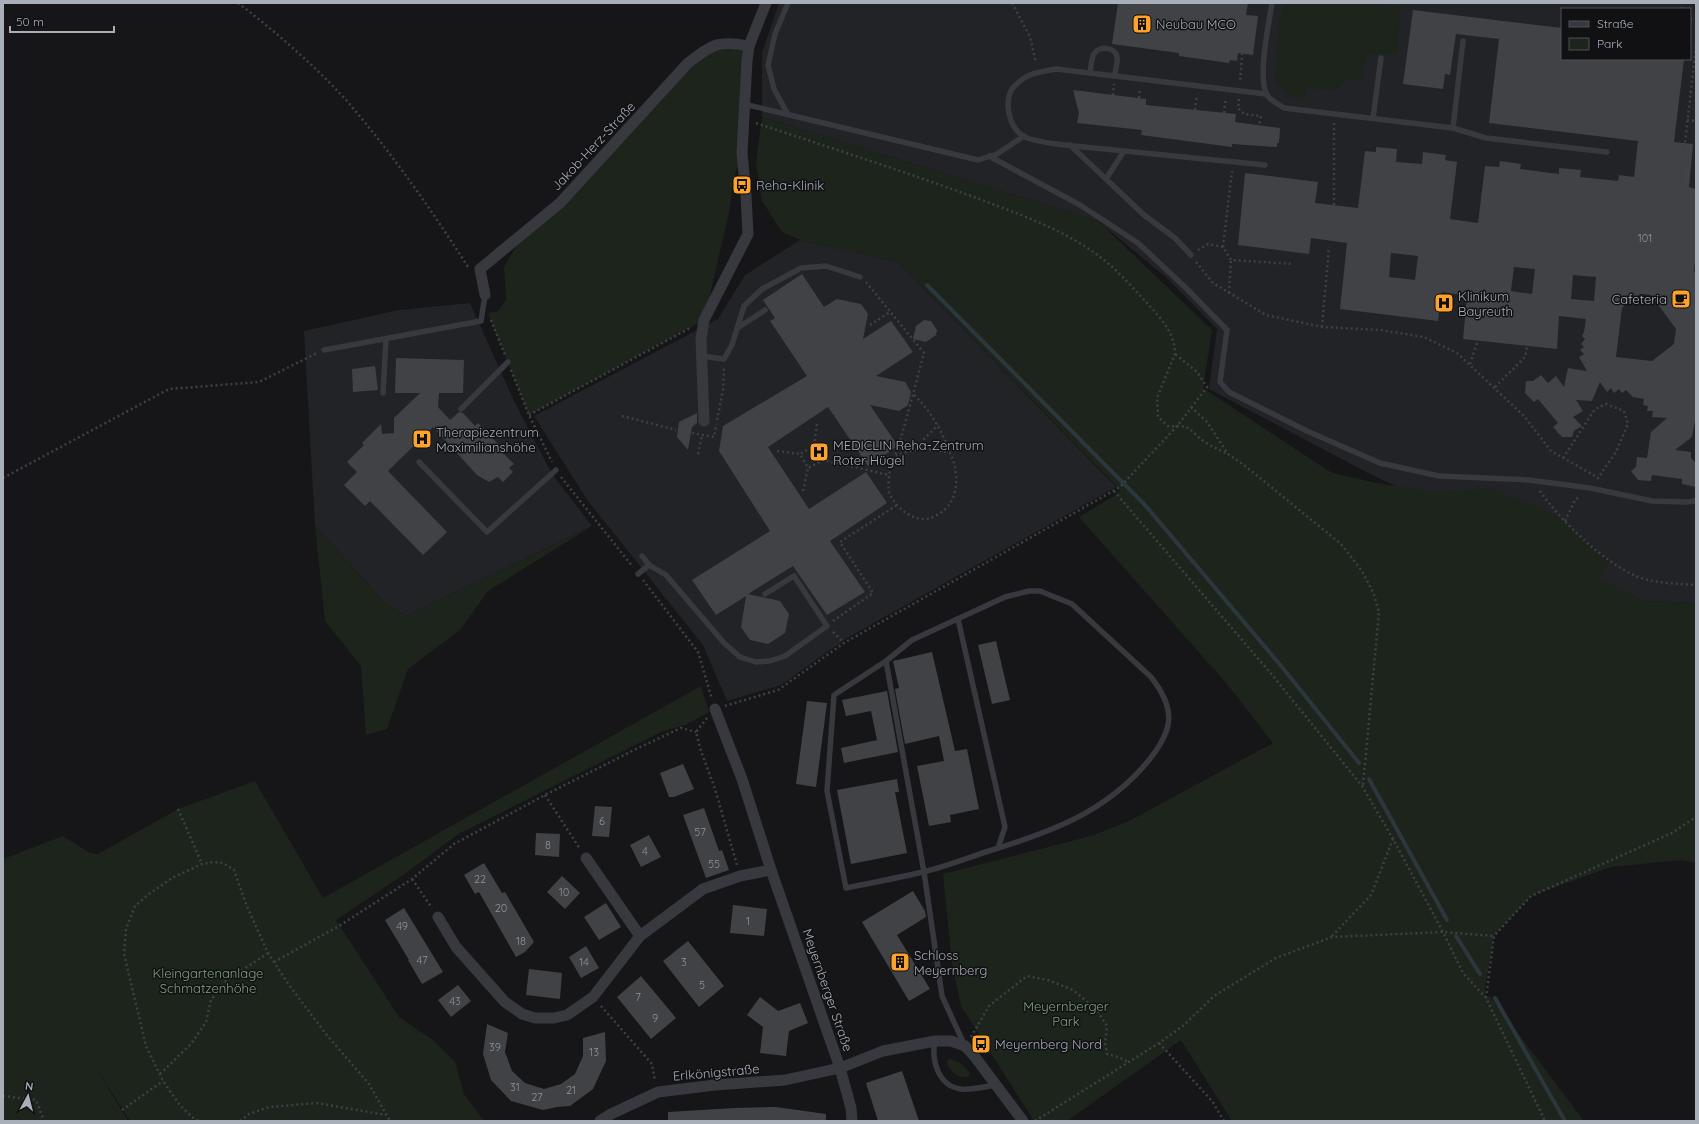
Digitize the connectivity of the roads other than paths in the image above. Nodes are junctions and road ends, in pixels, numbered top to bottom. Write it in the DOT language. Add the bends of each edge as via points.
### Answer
graph roads {
  1 [pos="766,3"];
  2 [pos="788,3"];
  3 [pos="1272,3"];
  4 [pos="1463,41"];
  5 [pos="750,46"];
  6 [pos="1381,58"];
  7 [pos="1090,73"];
  8 [pos="1115,76"];
  9 [pos="1266,94"];
  10 [pos="744,104"];
  11 [pos="787,114"];
  12 [pos="1373,118"];
  13 [pos="1452,128"];
  14 [pos="1024,136"];
  15 [pos="1070,145"];
  16 [pos="1124,151"];
  17 [pos="1607,152"];
  18 [pos="989,156"];
  19 [pos="1265,165"];
  20 [pos="1106,179"];
  21 [pos="1191,255"];
  22 [pos="860,277"];
  23 [pos="485,294"];
  24 [pos="765,310"];
  25 [pos="739,327"];
  26 [pos="386,339"];
  27 [pos="324,350"];
  28 [pos="702,356"];
  29 [pos="508,362"];
  30 [pos="383,393"];
  31 [pos="461,409"];
  32 [pos="704,421"];
  33 [pos="419,462"];
  34 [pos="556,470"];
  35 [pos="1696,501"];
  36 [pos="642,556"];
  37 [pos="649,565"];
  38 [pos="638,574"];
  39 [pos="765,594"];
  40 [pos="958,619"];
  41 [pos="886,661"];
  42 [pos="715,709"];
  43 [pos="998,848"];
  44 [pos="586,858"];
  45 [pos="772,870"];
  46 [pos="924,872"];
  47 [pos="438,917"];
  48 [pos="640,936"];
  49 [pos="935,1041"];
  50 [pos="965,1046"];
  51 [pos="840,1068"];
  52 [pos="995,1085"];
  53 [pos="600,1121"];
  54 [pos="852,1121"];
  55 [pos="1023,1121"];
  1 -- 5 [label="street"];
  2 -- 11 [label="lane" via="775,34 768,65 774,89"];
  3 -- 9 [label="lane" via="1263,76"];
  4 -- 13 [label="lane"];
  5 -- 10 [label="street"];
  5 -- 23 [label="street, Jakob-Herz-Straße" via="730,42 709,46 688,63 560,203 480,269"];
  6 -- 12 [label="lane"];
  7 -- 8 [label="lane"];
  7 -- 8 [label="lane" via="1093,56 1098,49 1103,48 1110,49 1117,57"];
  7 -- 14 [label="lane" via="1056,69 1025,77 1013,88 1008,100 1009,113 1015,126"];
  8 -- 9 [label="lane"];
  9 -- 12 [label="lane" via="1284,108"];
  10 -- 11 [label="lane"];
  10 -- 28 [label="street" via="742,153 748,234 704,320"];
  11 -- 18 [label="lane" via="978,160"];
  12 -- 13 [label="lane"];
  13 -- 17 [label="lane" via="1486,138"];
  14 -- 15 [label="lane"];
  14 -- 18 [label="lane" via="997,154"];
  15 -- 16 [label="lane"];
  15 -- 20 [label="lane"];
  16 -- 19 [label="lane"];
  16 -- 20 [label="lane"];
  18 -- 35 [label="lane" via="1080,205 1138,243 1227,330 1220,382 1229,392 1307,431 1380,463 1439,476 1533,481 1590,488 1652,501"];
  20 -- 21 [label="lane" via="1144,215 1175,238"];
  22 -- 25 [label="lane" via="826,266 800,268 762,289 744,306"];
  23 -- 26 [label="lane" via="481,321"];
  24 -- 25 [label="lane"];
  25 -- 28 [label="lane" via="724,358"];
  26 -- 27 [label="lane"];
  26 -- 30 [label="lane"];
  28 -- 32 [label="street"];
  29 -- 31 [label="lane"];
  33 -- 34 [label="lane" via="487,532"];
  36 -- 37 [label="lane"];
  37 -- 38 [label="lane"];
  37 -- 39 [label="lane" via="666,575 724,643 740,657 756,662 785,656 827,626 794,576"];
  40 -- 41 [label="lane" via="912,640"];
  40 -- 43 [label="lane" via="1005,827"];
  40 -- 43 [label="lane" via="1005,597 1040,591 1058,598 1072,604 1151,677 1167,703 1168,730 1161,746 1136,776 1086,814 1042,835"];
  41 -- 46 [label="lane"];
  41 -- 46 [label="lane" via="834,695 826,791 846,888"];
  42 -- 45 [label="street, Meyernberger Straße" via="742,779"];
  43 -- 46 [label="lane"];
  44 -- 48 [label="street"];
  45 -- 48 [label="street" via="740,876 703,889"];
  45 -- 51 [label="street, Meyernberger Straße"];
  46 -- 50 [label="lane" via="942,996"];
  47 -- 48 [label="street" via="456,947 504,1002 522,1014 543,1019 567,1015 593,997"];
  49 -- 50 [label="street, Meyernberger Straße" via="950,1041"];
  49 -- 51 [label="street, Meyernberger Straße" via="883,1051"];
  49 -- 52 [label="lane" via="933,1052 938,1074 953,1087 962,1089"];
  50 -- 52 [label="street"];
  51 -- 53 [label="street, Erlkönigstraße" via="785,1080 658,1092"];
  51 -- 54 [label="street"];
  52 -- 55 [label="street"];
}
